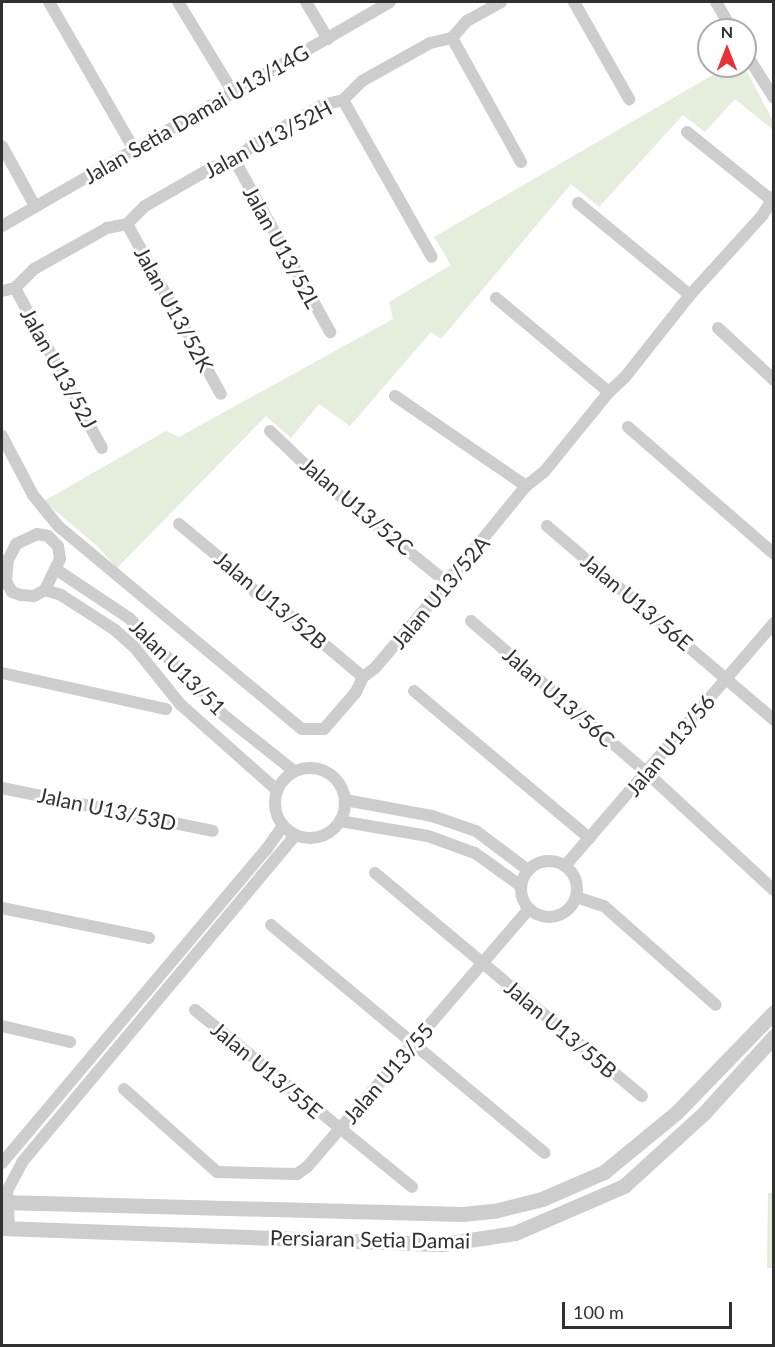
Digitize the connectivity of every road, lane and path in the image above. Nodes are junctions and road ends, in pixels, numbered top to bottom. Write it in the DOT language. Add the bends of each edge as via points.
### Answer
graph roads {
  1 [pos="49,2"];
  2 [pos="178,2"];
  3 [pos="306,2"];
  4 [pos="390,2"];
  5 [pos="501,2"];
  6 [pos="574,2"];
  7 [pos="716,2"];
  8 [pos="725,18"];
  9 [pos="452,38"];
  10 [pos="328,39"];
  11 [pos="757,71"];
  12 [pos="234,94"];
  13 [pos="774,98"];
  14 [pos="629,99"];
  15 [pos="343,100"];
  16 [pos="687,132"];
  17 [pos="2,146"];
  18 [pos="134,149"];
  19 [pos="235,161"];
  20 [pos="521,162"];
  21 [pos="772,197"];
  22 [pos="578,203"];
  23 [pos="35,206"];
  24 [pos="127,224"];
  25 [pos="2,226"];
  26 [pos="432,257"];
  27 [pos="15,288"];
  28 [pos="2,291"];
  29 [pos="690,295"];
  30 [pos="496,298"];
  31 [pos="718,328"];
  32 [pos="330,332"];
  33 [pos="774,380"];
  34 [pos="609,392"];
  35 [pos="221,394"];
  36 [pos="395,396"];
  37 [pos="628,427"];
  38 [pos="270,431"];
  39 [pos="2,436"];
  40 [pos="102,448"];
  41 [pos="526,486"];
  42 [pos="179,524"];
  43 [pos="58,526"];
  44 [pos="547,526"];
  45 [pos="48,536"];
  46 [pos="6,551"];
  47 [pos="774,554"];
  48 [pos="57,570"];
  49 [pos="444,580"];
  50 [pos="4,581"];
  51 [pos="45,590"];
  52 [pos="471,621"];
  53 [pos="774,623"];
  54 [pos="2,673"];
  55 [pos="363,676"];
  56 [pos="727,678"];
  57 [pos="414,691"];
  58 [pos="166,709"];
  59 [pos="774,720"];
  60 [pos="294,771"];
  61 [pos="647,773"];
  62 [pos="2,788"];
  63 [pos="277,790"];
  64 [pos="345,800"];
  65 [pos="340,821"];
  66 [pos="283,826"];
  67 [pos="213,831"];
  68 [pos="296,835"];
  69 [pos="589,838"];
  70 [pos="565,866"];
  71 [pos="528,870"];
  72 [pos="375,873"];
  73 [pos="520,886"];
  74 [pos="774,890"];
  75 [pos="576,897"];
  76 [pos="2,908"];
  77 [pos="529,909"];
  78 [pos="271,925"];
  79 [pos="149,938"];
  80 [pos="481,963"];
  81 [pos="716,1005"];
  82 [pos="195,1010"];
  83 [pos="774,1012"];
  84 [pos="2,1026"];
  85 [pos="774,1036"];
  86 [pos="70,1042"];
  87 [pos="415,1044"];
  88 [pos="124,1089"];
  89 [pos="642,1096"];
  90 [pos="339,1130"];
  91 [pos="545,1153"];
  92 [pos="2,1163"];
  93 [pos="412,1187"];
  94 [pos="4,1203"];
  95 [pos="5,1228"];
  1 -- 18 [label="street"];
  2 -- 12 [label="street"];
  3 -- 10 [label="street"];
  4 -- 10 [label="street, Jalan Setia Damai U13/14G"];
  5 -- 9 [label="street, Jalan U13/52H" via="467,21"];
  6 -- 14 [label="street"];
  7 -- 8 [label="street"];
  9 -- 15 [label="street, Jalan U13/52H" via="430,43 362,81"];
  9 -- 20 [label="street"];
  10 -- 12 [label="street, Jalan Setia Damai U13/14G"];
  11 -- 13 [label="street"];
  12 -- 18 [label="street, Jalan Setia Damai U13/14G"];
  15 -- 19 [label="street, Jalan U13/52H" via="302,116"];
  15 -- 26 [label="street"];
  16 -- 21 [label="street"];
  17 -- 23 [label="street"];
  18 -- 23 [label="street, Jalan Setia Damai U13/14G"];
  19 -- 24 [label="street, Jalan U13/52H" via="213,167 145,206"];
  19 -- 32 [label="street, Jalan U13/52L"];
  21 -- 29 [label="street, Jalan U13/52A" via="762,216 706,282"];
  22 -- 29 [label="street"];
  23 -- 25 [label="street, Jalan Setia Damai U13/14G"];
  24 -- 27 [label="street, Jalan U13/52H" via="107,228 34,269"];
  24 -- 35 [label="street, Jalan U13/52K"];
  27 -- 28 [label="street"];
  27 -- 40 [label="street, Jalan U13/52J"];
  29 -- 34 [label="street, Jalan U13/52A" via="681,311"];
  30 -- 34 [label="street"];
  31 -- 33 [label="street"];
  34 -- 41 [label="street, Jalan U13/52A" via="544,472"];
  36 -- 41 [label="street"];
  37 -- 47 [label="street"];
  38 -- 49 [label="street, Jalan U13/52C" via="322,481"];
  39 -- 43 [label="street" via="33,495"];
  41 -- 49 [label="street, Jalan U13/52A" via="507,513"];
  42 -- 55 [label="street, Jalan U13/52B" via="244,578 256,593 269,598"];
  43 -- 45 [label="street"];
  43 -- 55 [label="street, Jalan U13/52A" via="302,729 318,731 330,725 356,692"];
  44 -- 56 [label="street, Jalan U13/56E"];
  45 -- 46 [label="street" via="28,536"];
  45 -- 48 [label="street" via="58,546"];
  46 -- 50 [label="street"];
  48 -- 51 [label="street"];
  48 -- 60 [label="street, Jalan U13/51" via="129,618 221,713"];
  49 -- 55 [label="street, Jalan U13/52A" via="436,596 375,668"];
  50 -- 51 [label="street" via="12,592 21,595 34,596"];
  51 -- 63 [label="street, Jalan U13/51" via="61,595 115,630 135,648 180,704"];
  52 -- 61 [label="street, Jalan U13/56C"];
  53 -- 56 [label="street, Jalan U13/56"];
  54 -- 58 [label="street"];
  56 -- 59 [label="street, Jalan U13/56E"];
  56 -- 61 [label="street, Jalan U13/56"];
  57 -- 69 [label="street"];
  60 -- 63 [label="street"];
  60 -- 64 [label="street" via="322,770 338,781"];
  61 -- 69 [label="street, Jalan U13/56"];
  61 -- 74 [label="street, Jalan U13/56C"];
  62 -- 67 [label="street, Jalan U13/53D"];
  63 -- 66 [label="street" via="274,802"];
  64 -- 65 [label="street"];
  64 -- 71 [label="street" via="432,816 476,831"];
  65 -- 68 [label="street" via="321,836"];
  65 -- 73 [label="street" via="438,839 475,853"];
  66 -- 68 [label="street"];
  66 -- 92 [label="street"];
  68 -- 94 [label="street" via="22,1161 11,1177"];
  69 -- 70 [label="street, Jalan U13/56"];
  70 -- 71 [label="street" via="542,862"];
  70 -- 75 [label="street" via="576,880"];
  71 -- 73 [label="street"];
  72 -- 80 [label="street, Jalan U13/55B"];
  73 -- 77 [label="street"];
  75 -- 77 [label="street" via="565,912 556,916 537,915"];
  75 -- 81 [label="street" via="604,906"];
  76 -- 79 [label="street"];
  77 -- 80 [label="street, Jalan U13/55"];
  78 -- 87 [label="street"];
  80 -- 87 [label="street, Jalan U13/55"];
  80 -- 89 [label="street, Jalan U13/55B"];
  82 -- 90 [label="street, Jalan U13/55E"];
  83 -- 94 [label="street, Persiaran Setia Damai" via="677,1112 604,1172 542,1199 494,1211 463,1214"];
  84 -- 86 [label="street"];
  85 -- 95 [label="street, Persiaran Setia Damai" via="704,1113 624,1186 515,1233 443,1244"];
  87 -- 90 [label="street, Jalan U13/55"];
  87 -- 91 [label="street"];
  88 -- 90 [label="street, Jalan U13/55" via="217,1172 297,1174"];
  90 -- 93 [label="street, Jalan U13/55E"];
  94 -- 95 [label="street"];
}
